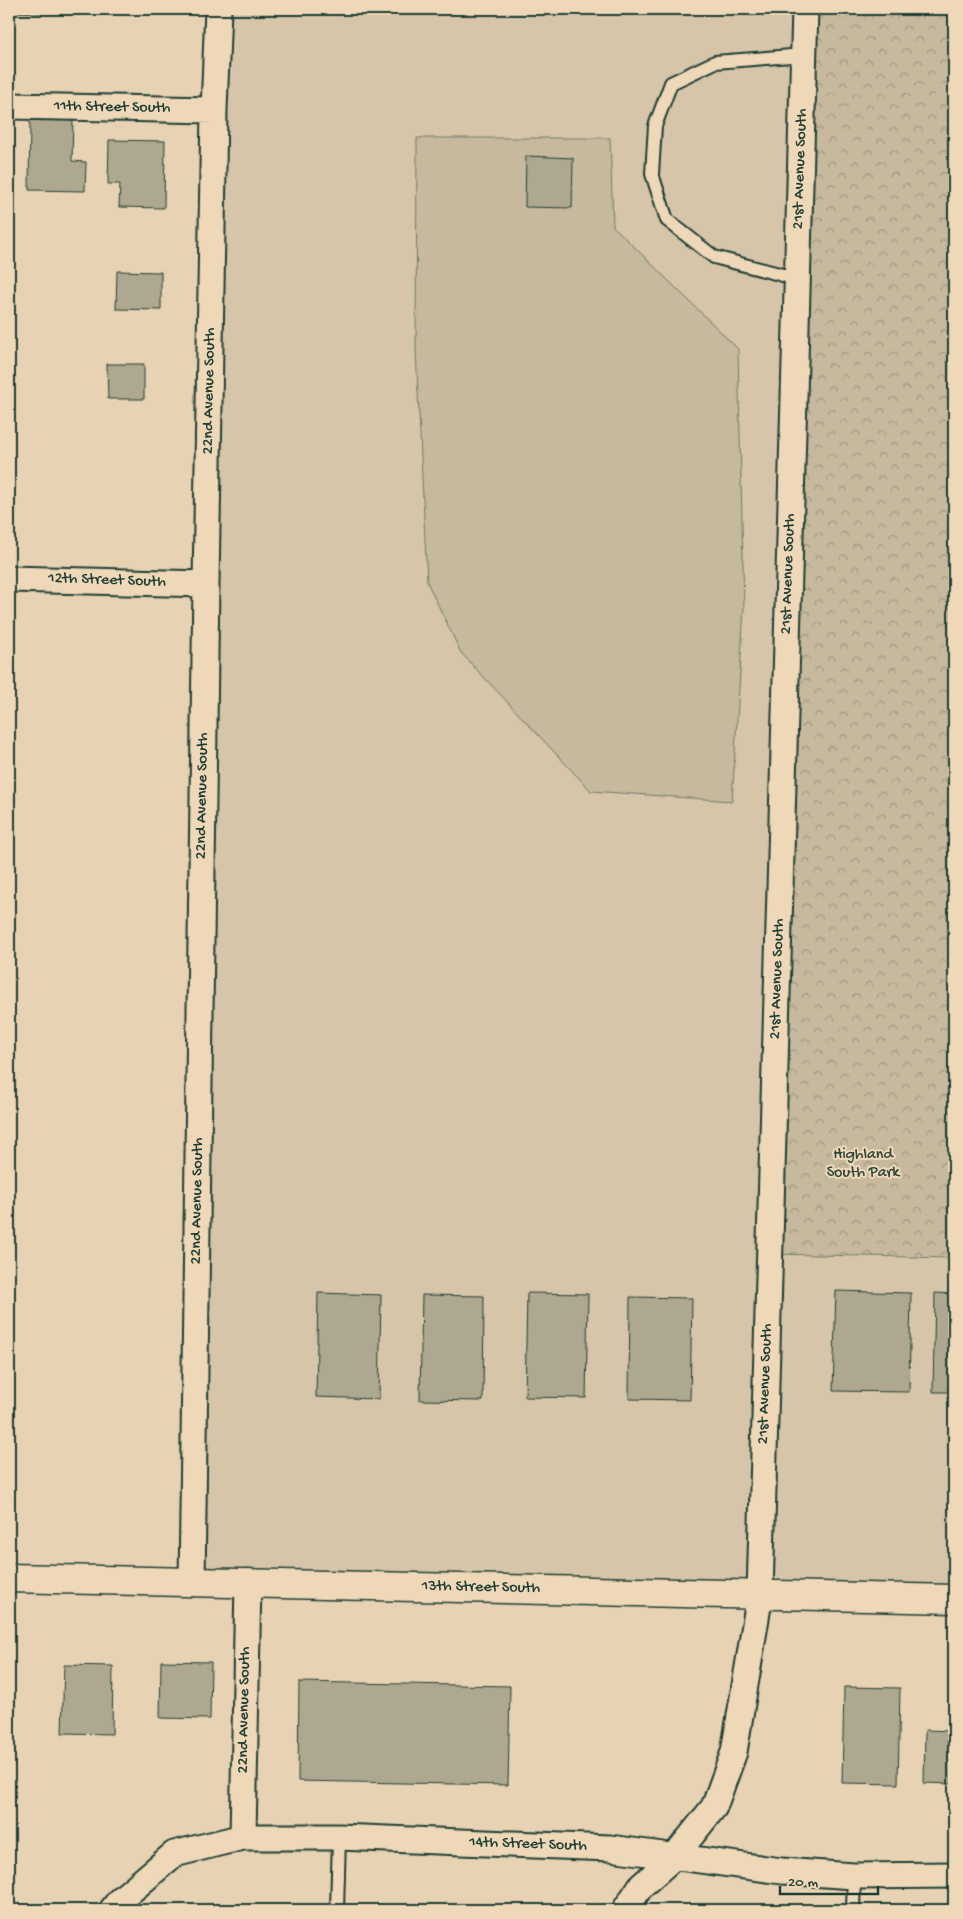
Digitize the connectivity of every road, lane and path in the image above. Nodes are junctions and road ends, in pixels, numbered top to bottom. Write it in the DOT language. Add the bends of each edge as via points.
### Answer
graph roads {
  1 [pos="218,9"];
  2 [pos="805,9"];
  3 [pos="804,55"];
  4 [pos="9,106"];
  5 [pos="214,110"];
  6 [pos="798,280"];
  7 [pos="9,578"];
  8 [pos="206,584"];
  9 [pos="9,1578"];
  10 [pos="248,1582"];
  11 [pos="192,1583"];
  12 [pos="760,1594"];
  13 [pos="954,1599"];
  14 [pos="243,1837"];
  15 [pos="339,1837"];
  16 [pos="675,1856"];
  17 [pos="954,1875"];
  18 [pos="854,1876"];
  19 [pos="116,1905"];
  20 [pos="338,1910"];
  21 [pos="625,1910"];
  22 [pos="853,1910"];
  1 -- 5 [label="street, 22nd Avenue South"];
  2 -- 3 [label="street, 21st Avenue South"];
  3 -- 6 [label="street, 21st Avenue South"];
  3 -- 6 [label="lane" via="715,62 672,83 655,126 652,174 667,220 714,257"];
  4 -- 5 [label="street, 11th Street South"];
  5 -- 8 [label="street, 22nd Avenue South"];
  6 -- 12 [label="street, 21st Avenue South"];
  7 -- 8 [label="street, 12th Street South"];
  8 -- 11 [label="street, 22nd Avenue South"];
  9 -- 11 [label="street, 13th Street South"];
  10 -- 11 [label="street, 13th Street South"];
  10 -- 12 [label="street, 13th Street South"];
  10 -- 14 [label="street, 22nd Avenue South"];
  12 -- 13 [label="street, 13th Street South"];
  12 -- 16 [label="street, 21st Avenue South" via="734,1752 714,1806"];
  14 -- 15 [label="street, 14th Street South"];
  14 -- 19 [label="street, 14th Street South" via="174,1854"];
  15 -- 16 [label="street, 14th Street South" via="610,1848"];
  15 -- 20 [label="lane"];
  16 -- 18 [label="street, 14th Street South" via="782,1871"];
  16 -- 21 [label="street, 21st Avenue South" via="641,1886"];
  17 -- 18 [label="street, 14th Street South"];
  18 -- 22 [label="lane"];
}
